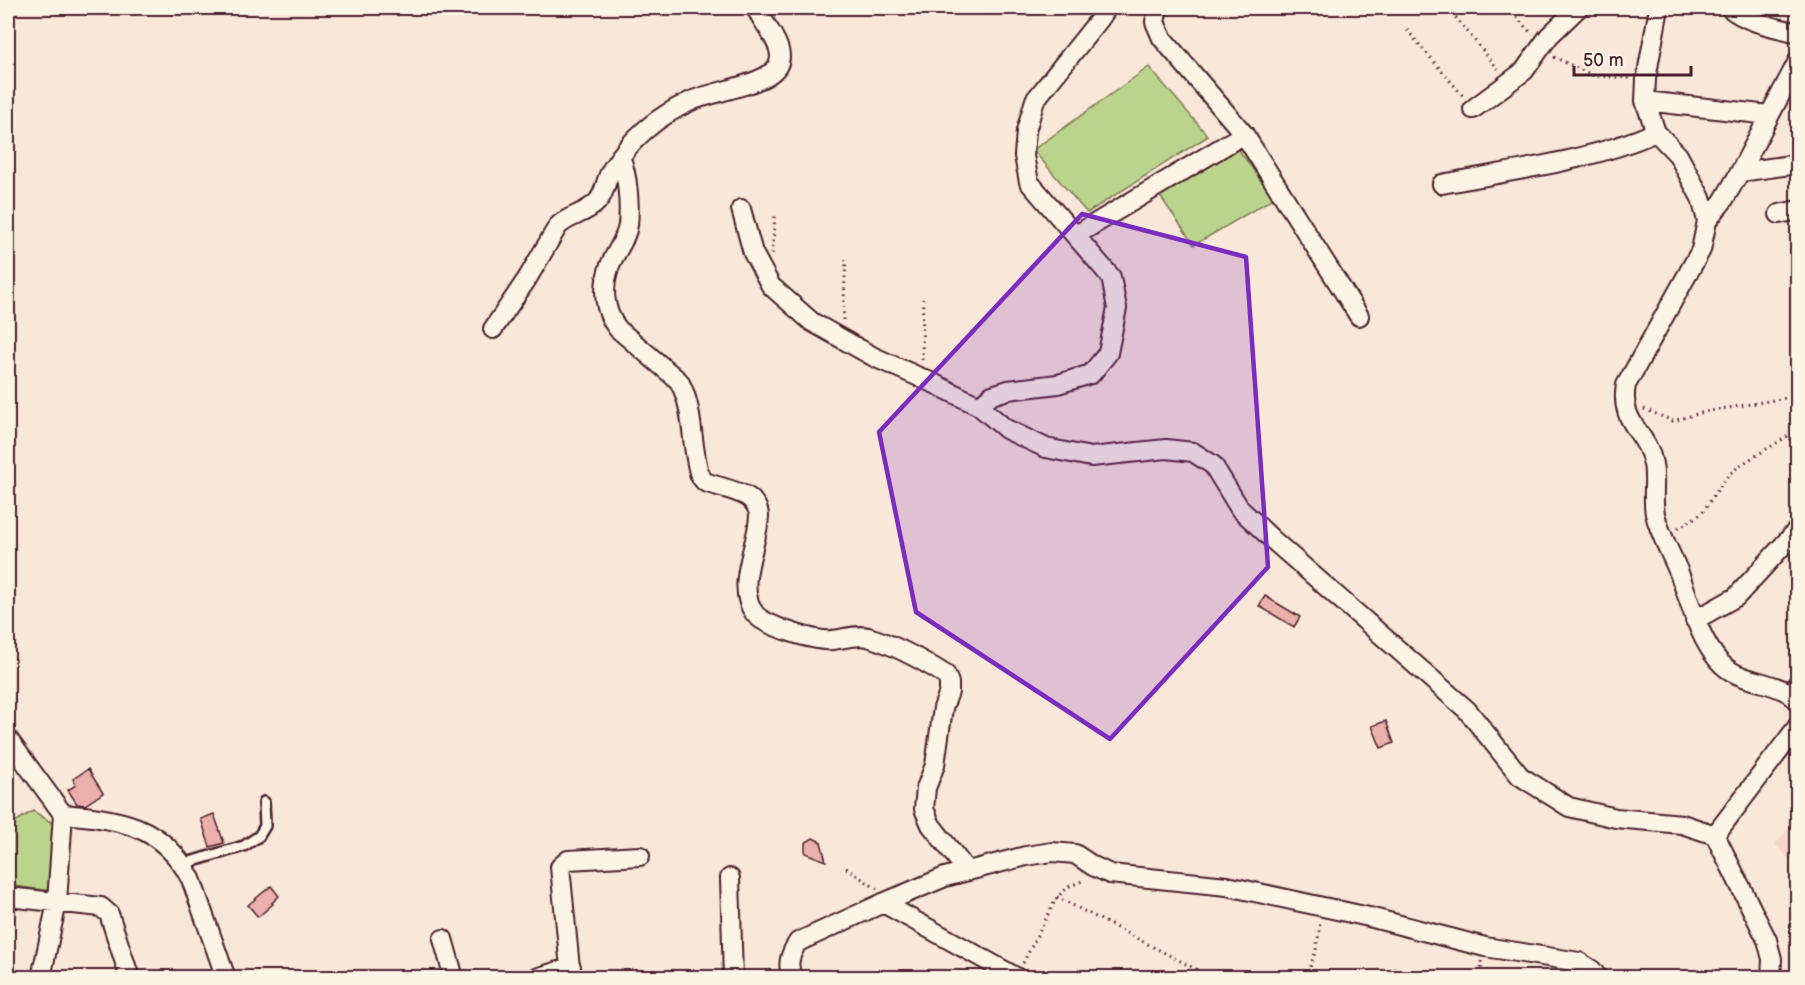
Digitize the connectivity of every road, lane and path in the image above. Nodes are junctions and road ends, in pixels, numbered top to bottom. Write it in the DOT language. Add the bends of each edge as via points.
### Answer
graph roads {
  1 [pos="756,8"];
  2 [pos="1107,8"];
  3 [pos="1158,8"];
  4 [pos="1448,8"];
  5 [pos="1508,8"];
  6 [pos="1578,8"];
  7 [pos="1659,8"];
  8 [pos="1730,8"];
  9 [pos="1407,30"];
  10 [pos="1797,33"];
  11 [pos="1542,45"];
  12 [pos="1797,61"];
  13 [pos="1646,79"];
  14 [pos="1509,83"];
  15 [pos="1645,101"];
  16 [pos="1473,109"];
  17 [pos="1769,115"];
  18 [pos="1656,132"];
  19 [pos="1244,134"];
  20 [pos="620,157"];
  21 [pos="1797,164"];
  22 [pos="1740,172"];
  23 [pos="1442,184"];
  24 [pos="741,209"];
  25 [pos="1707,222"];
  26 [pos="1076,236"];
  27 [pos="846,259"];
  28 [pos="922,298"];
  29 [pos="1359,316"];
  30 [pos="493,329"];
  31 [pos="842,339"];
  32 [pos="922,378"];
  33 [pos="1797,396"];
  34 [pos="979,406"];
  35 [pos="1625,408"];
  36 [pos="1797,430"];
  37 [pos="1797,529"];
  38 [pos="1663,537"];
  39 [pos="1695,620"];
  40 [pos="1797,676"];
  41 [pos="1792,696"];
  42 [pos="1797,726"];
  43 [pos="8,739"];
  44 [pos="264,802"];
  45 [pos="63,814"];
  46 [pos="1715,835"];
  47 [pos="640,856"];
  48 [pos="183,864"];
  49 [pos="846,868"];
  50 [pos="967,872"];
  51 [pos="1110,874"];
  52 [pos="730,878"];
  53 [pos="8,897"];
  54 [pos="1057,897"];
  55 [pos="887,901"];
  56 [pos="57,902"];
  57 [pos="1321,921"];
  58 [pos="443,939"];
  59 [pos="1481,960"];
  60 [pos="1394,968"];
  61 [pos="571,972"];
  62 [pos="791,977"];
  63 [pos="1016,977"];
  64 [pos="41,978"];
  65 [pos="130,978"];
  66 [pos="226,978"];
  67 [pos="454,978"];
  68 [pos="536,978"];
  69 [pos="733,978"];
  70 [pos="1213,978"];
  71 [pos="1306,978"];
  72 [pos="1395,978"];
  73 [pos="1482,978"];
  74 [pos="1598,978"];
  75 [pos="1771,978"];
  1 -- 20 [label="street" via="781,52 772,73 689,102 652,123"];
  2 -- 26 [label="street" via="1035,100 1026,131 1024,156 1029,182"];
  3 -- 19 [label="street" via="1155,22 1162,38"];
  4 -- 14 [label="path"];
  5 -- 11 [label="path"];
  6 -- 11 [label="street"];
  7 -- 13 [label="street"];
  8 -- 10 [label="street" via="1763,24"];
  9 -- 16 [label="path"];
  11 -- 13 [label="path" via="1554,57 1594,76"];
  11 -- 14 [label="street" via="1524,71"];
  12 -- 17 [label="street"];
  13 -- 15 [label="street"];
  14 -- 16 [label="street"];
  15 -- 17 [label="street"];
  15 -- 18 [label="street"];
  17 -- 22 [label="street"];
  18 -- 23 [label="street" via="1630,144 1575,159"];
  18 -- 25 [label="street" via="1678,155 1701,198"];
  19 -- 26 [label="street"];
  19 -- 29 [label="street"];
  20 -- 30 [label="street" via="597,202 558,226"];
  20 -- 50 [label="street" via="625,168 628,227 609,268 605,298 611,320 679,381 686,398 700,476 705,482 749,497 758,509 747,587 755,616 819,640 868,637 946,675 949,692 924,809 931,825"];
  21 -- 22 [label="street"];
  22 -- 25 [label="street"];
  24 -- 31 [label="street" via="753,253 771,286 813,322"];
  25 -- 35 [label="street" via="1701,250 1626,385"];
  26 -- 34 [label="street" via="1111,277 1117,308 1108,353 1091,374 1058,384 1008,390 992,395"];
  27 -- 31 [label="path"];
  28 -- 32 [label="path"];
  31 -- 32 [label="street"];
  32 -- 34 [label="street"];
  33 -- 35 [label="path" via="1673,421 1638,407"];
  34 -- 46 [label="street" via="1006,429 1046,448 1091,457 1166,449 1193,452 1213,465 1240,509 1467,710 1520,776 1569,807 1616,818 1682,824"];
  35 -- 38 [label="street" via="1653,464 1654,511"];
  36 -- 38 [label="path" via="1728,475 1701,514"];
  37 -- 39 [label="street" via="1736,597"];
  38 -- 39 [label="street"];
  39 -- 41 [label="street" via="1717,660 1730,671"];
  40 -- 41 [label="lane"];
  42 -- 46 [label="street"];
  43 -- 45 [label="street"];
  44 -- 48 [label="lane" via="265,826 252,842"];
  45 -- 48 [label="street" via="107,818 144,830 167,845"];
  45 -- 56 [label="street"];
  46 -- 75 [label="street" via="1767,940"];
  47 -- 61 [label="street" via="568,860 560,867"];
  48 -- 66 [label="street"];
  49 -- 55 [label="path"];
  50 -- 51 [label="street" via="1052,852 1075,854"];
  50 -- 55 [label="street"];
  51 -- 54 [label="path" via="1086,879"];
  51 -- 74 [label="street" via="1227,886 1485,947 1579,962"];
  52 -- 69 [label="street"];
  53 -- 56 [label="street"];
  54 -- 63 [label="path"];
  54 -- 70 [label="path"];
  55 -- 62 [label="street" via="798,942 788,963"];
  55 -- 63 [label="street"];
  56 -- 64 [label="street"];
  56 -- 65 [label="street" via="95,906 109,914"];
  57 -- 71 [label="path"];
  58 -- 67 [label="street"];
  59 -- 73 [label="path"];
  60 -- 72 [label="path"];
  61 -- 68 [label="street"];
}
